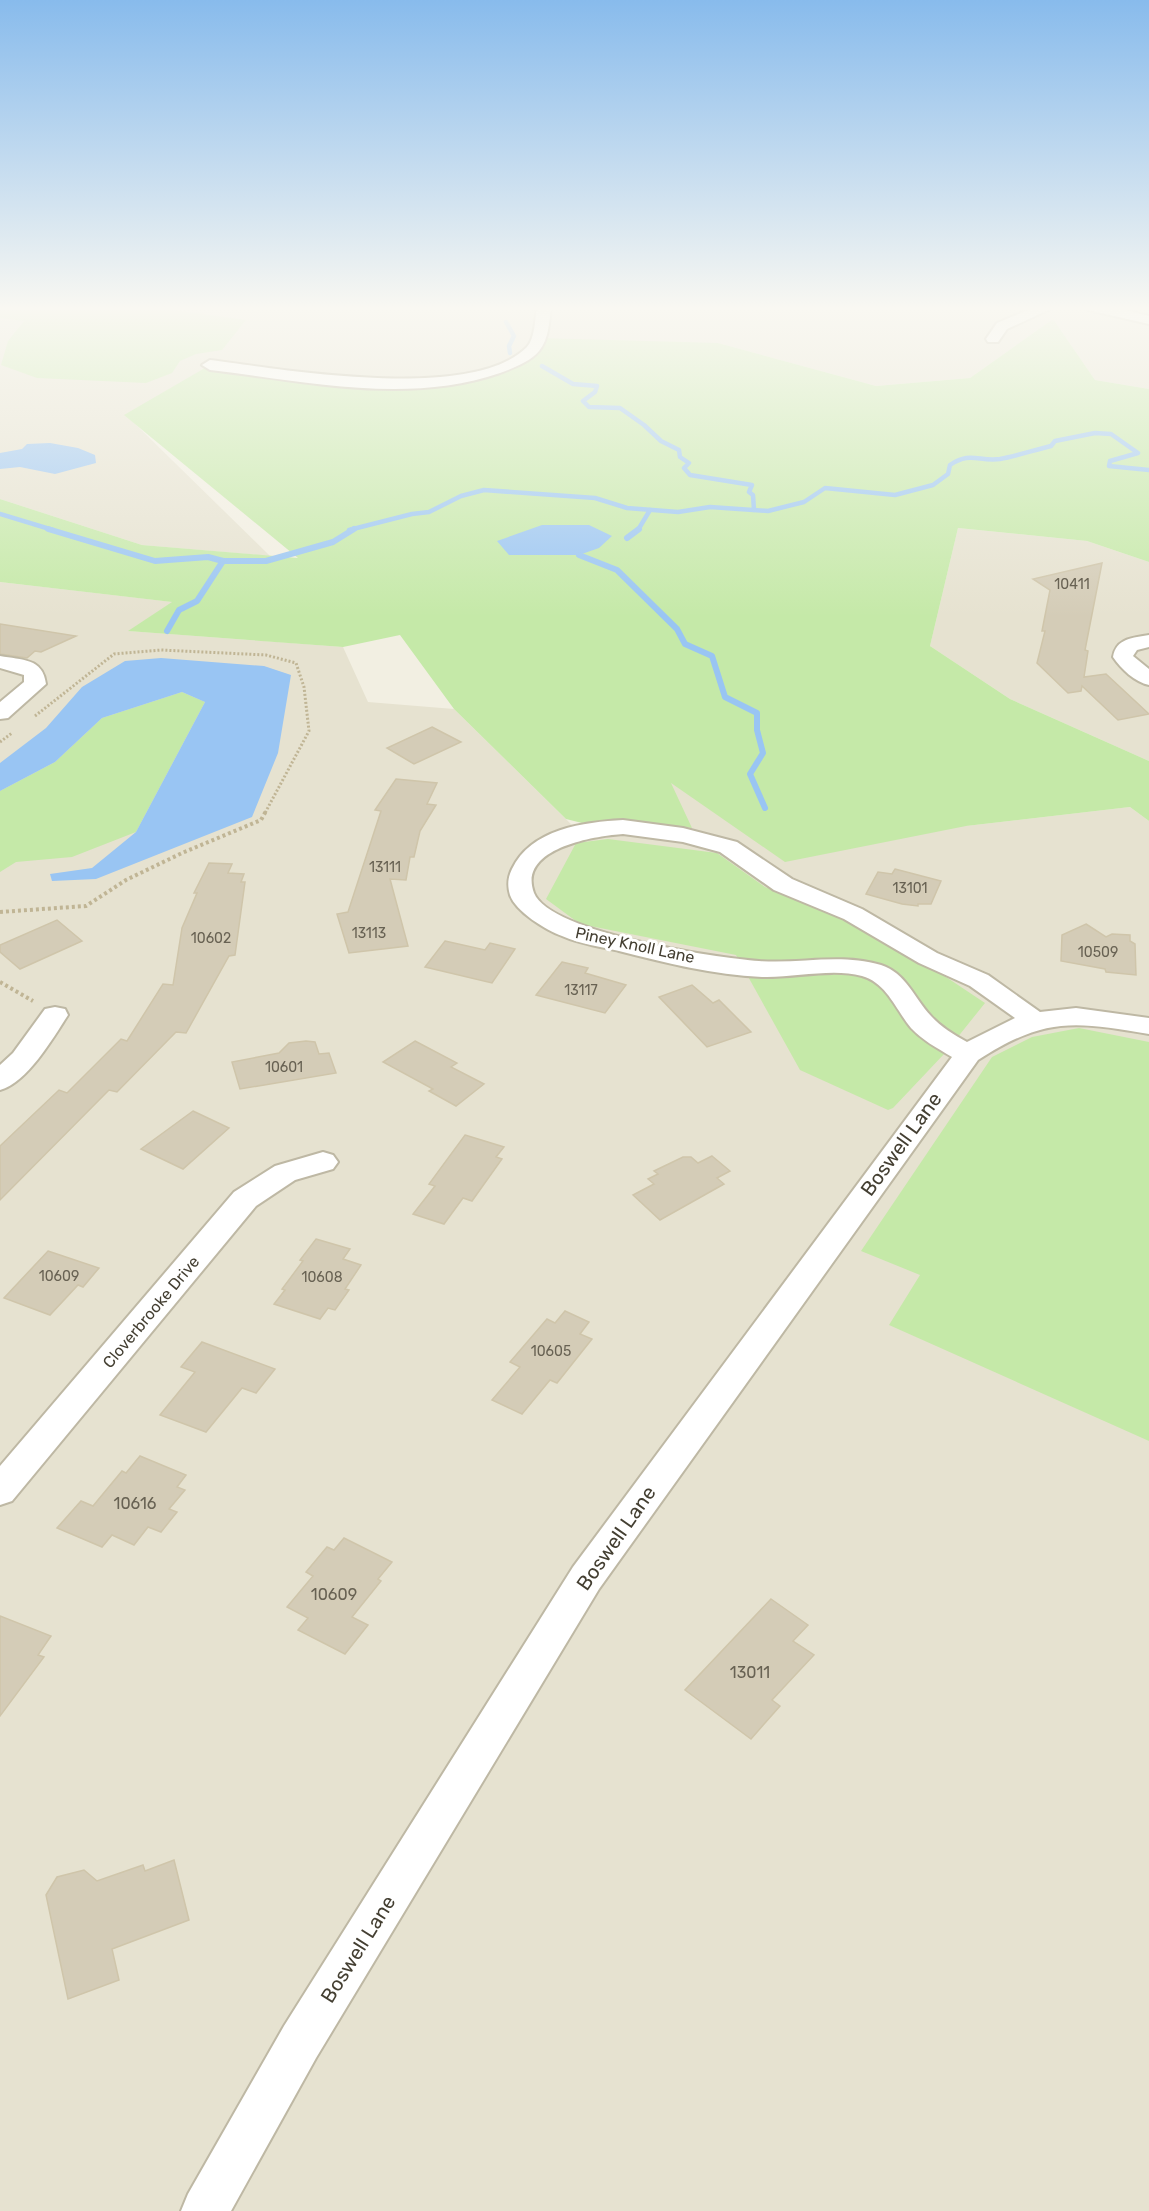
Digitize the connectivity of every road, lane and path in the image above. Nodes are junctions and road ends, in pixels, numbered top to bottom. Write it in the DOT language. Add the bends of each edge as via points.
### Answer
graph roads {
  1 [pos="1149,641"];
  2 [pos="0,662"];
  3 [pos="1149,679"];
  4 [pos="0,713"];
  5 [pos="27,721"];
  6 [pos="18,728"];
  7 [pos="0,742"];
  8 [pos="0,912"];
  9 [pos="0,982"];
  10 [pos="55,1015"];
  11 [pos="1033,1019"];
  12 [pos="1149,1026"];
  13 [pos="968,1054"];
  14 [pos="0,1081"];
  15 [pos="323,1162"];
  16 [pos="0,1491"];
  17 [pos="205,2211"];
  1 -- 3 [label="street" via="1130,645 1123,657"];
  2 -- 4 [label="street" via="34,672 35,684"];
  5 -- 8 [label="path" via="114,654 161,650 266,655 296,663 304,687 309,731 261,820 135,875 86,906"];
  6 -- 7 [label="path"];
  9 -- 10 [label="path"];
  10 -- 14 [label="street" via="23,1059"];
  11 -- 12 [label="street, Boswell Lane" via="1103,1018"];
  11 -- 13 [label="street, Boswell Lane" via="996,1034"];
  11 -- 13 [label="street, Piney Knoll Lane" via="985,983 926,957 851,913 789,888 737,851 714,843 622,827 597,829 569,834 548,844 530,856 521,870 520,889 530,908 571,932 738,967 813,965 874,971 886,976 920,1022"];
  13 -- 17 [label="street, Boswell Lane" via="586,1578 300,2042"];
  15 -- 16 [label="street, Cloverbrooke Drive" via="285,1173 245,1198"];
}
